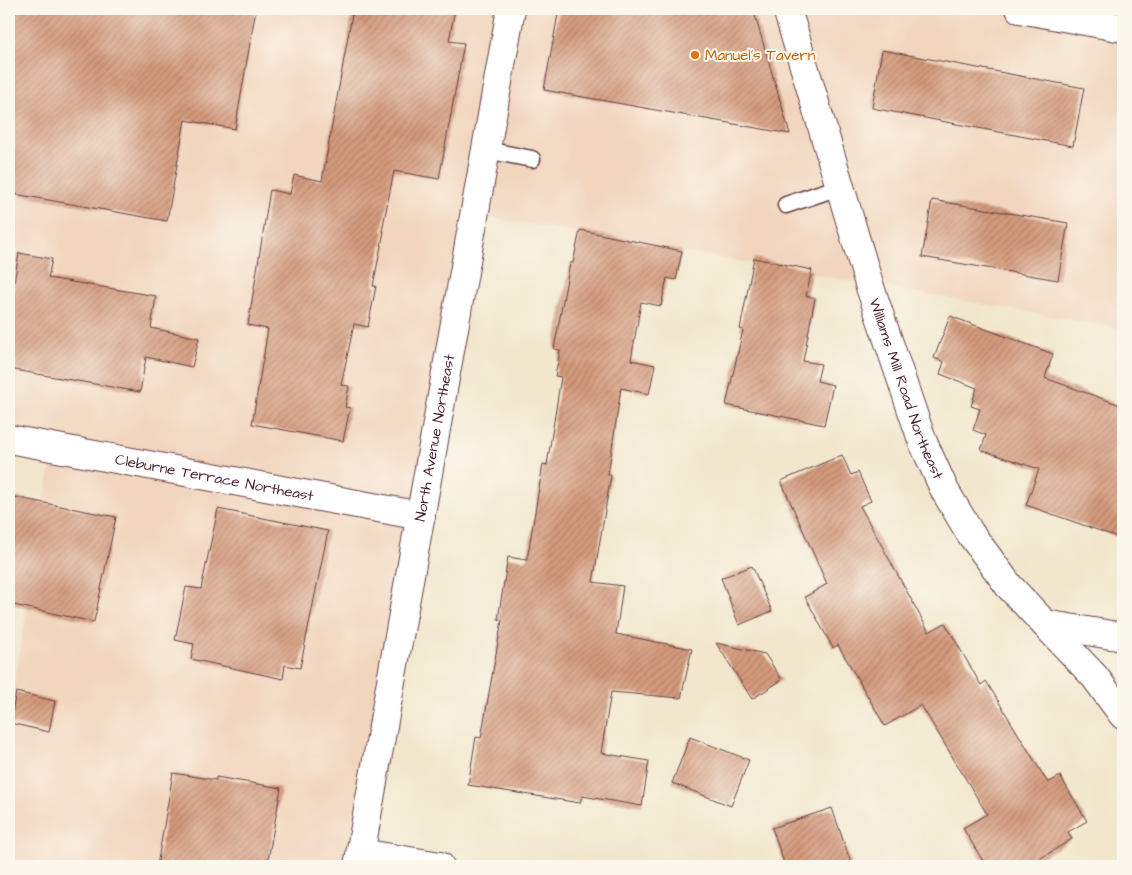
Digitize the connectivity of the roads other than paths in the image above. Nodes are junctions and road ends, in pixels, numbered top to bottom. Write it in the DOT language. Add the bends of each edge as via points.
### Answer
graph roads {
  1 [pos="511,9"];
  2 [pos="787,9"];
  3 [pos="1020,9"];
  4 [pos="1123,28"];
  5 [pos="486,150"];
  6 [pos="532,159"];
  7 [pos="839,187"];
  8 [pos="786,205"];
  9 [pos="9,439"];
  10 [pos="421,516"];
  11 [pos="1045,624"];
  12 [pos="1123,637"];
  13 [pos="1123,715"];
  14 [pos="359,859"];
  15 [pos="440,866"];
  1 -- 5 [label="street, North Avenue Northeast"];
  2 -- 7 [label="street, Williams Mill Road Northeast"];
  3 -- 4 [label="street"];
  5 -- 6 [label="lane"];
  5 -- 10 [label="street, North Avenue Northeast"];
  7 -- 8 [label="lane"];
  7 -- 11 [label="street, Williams Mill Road Northeast" via="868,284 922,440 945,491 970,533 1009,586"];
  9 -- 10 [label="street, Cleburne Terrace Northeast"];
  10 -- 14 [label="street, North Avenue Northeast"];
  11 -- 12 [label="street"];
  11 -- 13 [label="street, Williams Mill Road Northeast" via="1095,676"];
  14 -- 15 [label="street"];
}
